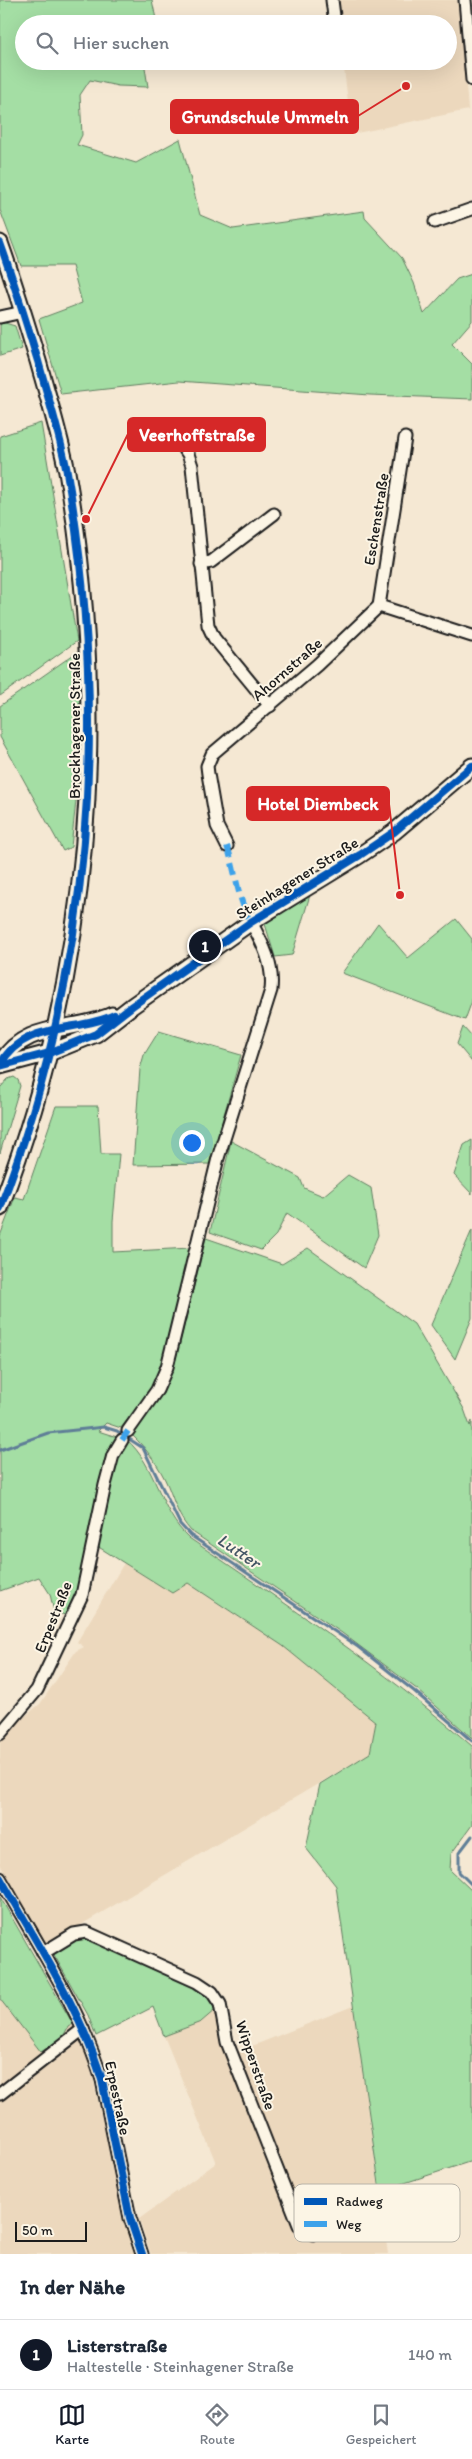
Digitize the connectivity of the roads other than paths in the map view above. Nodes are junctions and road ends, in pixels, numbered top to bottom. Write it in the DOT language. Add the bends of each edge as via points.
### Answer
graph roads {
  1 [pos="332,0"];
  2 [pos="466,0"];
  3 [pos="334,15"];
  4 [pos="472,80"];
  5 [pos="472,209"];
  6 [pos="435,222"];
  7 [pos="0,243"];
  8 [pos="23,312"];
  9 [pos="0,317"];
  10 [pos="405,438"];
  11 [pos="178,440"];
  12 [pos="274,514"];
  13 [pos="201,564"];
  14 [pos="379,606"];
  15 [pos="472,636"];
  16 [pos="270,706"];
  17 [pos="472,766"];
  18 [pos="227,846"];
  19 [pos="251,922"];
  20 [pos="132,1006"];
  21 [pos="56,1027"];
  22 [pos="49,1053"];
  23 [pos="0,1065"];
  24 [pos="0,1208"];
  25 [pos="0,1734"];
  26 [pos="0,1878"];
  27 [pos="43,1953"];
  28 [pos="83,2029"];
  29 [pos="0,2094"];
  30 [pos="294,2212"];
  31 [pos="142,2254"];
  1 -- 3 [label="street"];
  2 -- 4 [label="street"];
  5 -- 6 [label="street"];
  7 -- 8 [label="main road, Brockhagener Straße"];
  8 -- 9 [label="street"];
  8 -- 21 [label="main road, Brockhagener Straße" via="66,469 79,554 89,672 90,765 82,875"];
  10 -- 14 [label="street, Eschenstraße"];
  11 -- 13 [label="street" via="191,460"];
  12 -- 13 [label="street" via="211,562"];
  13 -- 16 [label="street" via="208,626 214,638"];
  14 -- 15 [label="street"];
  14 -- 16 [label="street, Ahornstraße"];
  16 -- 18 [label="street, Ahornstraße" via="216,749 207,766 217,826"];
  17 -- 19 [label="main road, Steinhagener Straße" via="388,836"];
  19 -- 20 [label="main road, Steinhagener Straße"];
  19 -- 25 [label="street, Erpestraße" via="270,962 271,990 218,1158 167,1367 157,1390 113,1455 79,1602 37,1690"];
  20 -- 21 [label="main road, Steinhagener Straße" via="100,1021"];
  20 -- 22 [label="main road, Steinhagener Straße" via="96,1034"];
  21 -- 22 [label="main road, Brockhagener Straße"];
  21 -- 23 [label="main road, Steinhagener Straße" via="20,1042 5,1055"];
  22 -- 23 [label="main road, Steinhagener Straße"];
  22 -- 24 [label="main road, Brockhagener Straße"];
  26 -- 27 [label="street, Erpestraße"];
  27 -- 28 [label="street, Erpestraße"];
  27 -- 30 [label="street, Wipperstraße" via="74,1934 86,1932 197,1982 212,1992 220,2004 227,2042"];
  28 -- 29 [label="street"];
  28 -- 31 [label="street, Erpestraße" via="102,2080 130,2218"];
}
